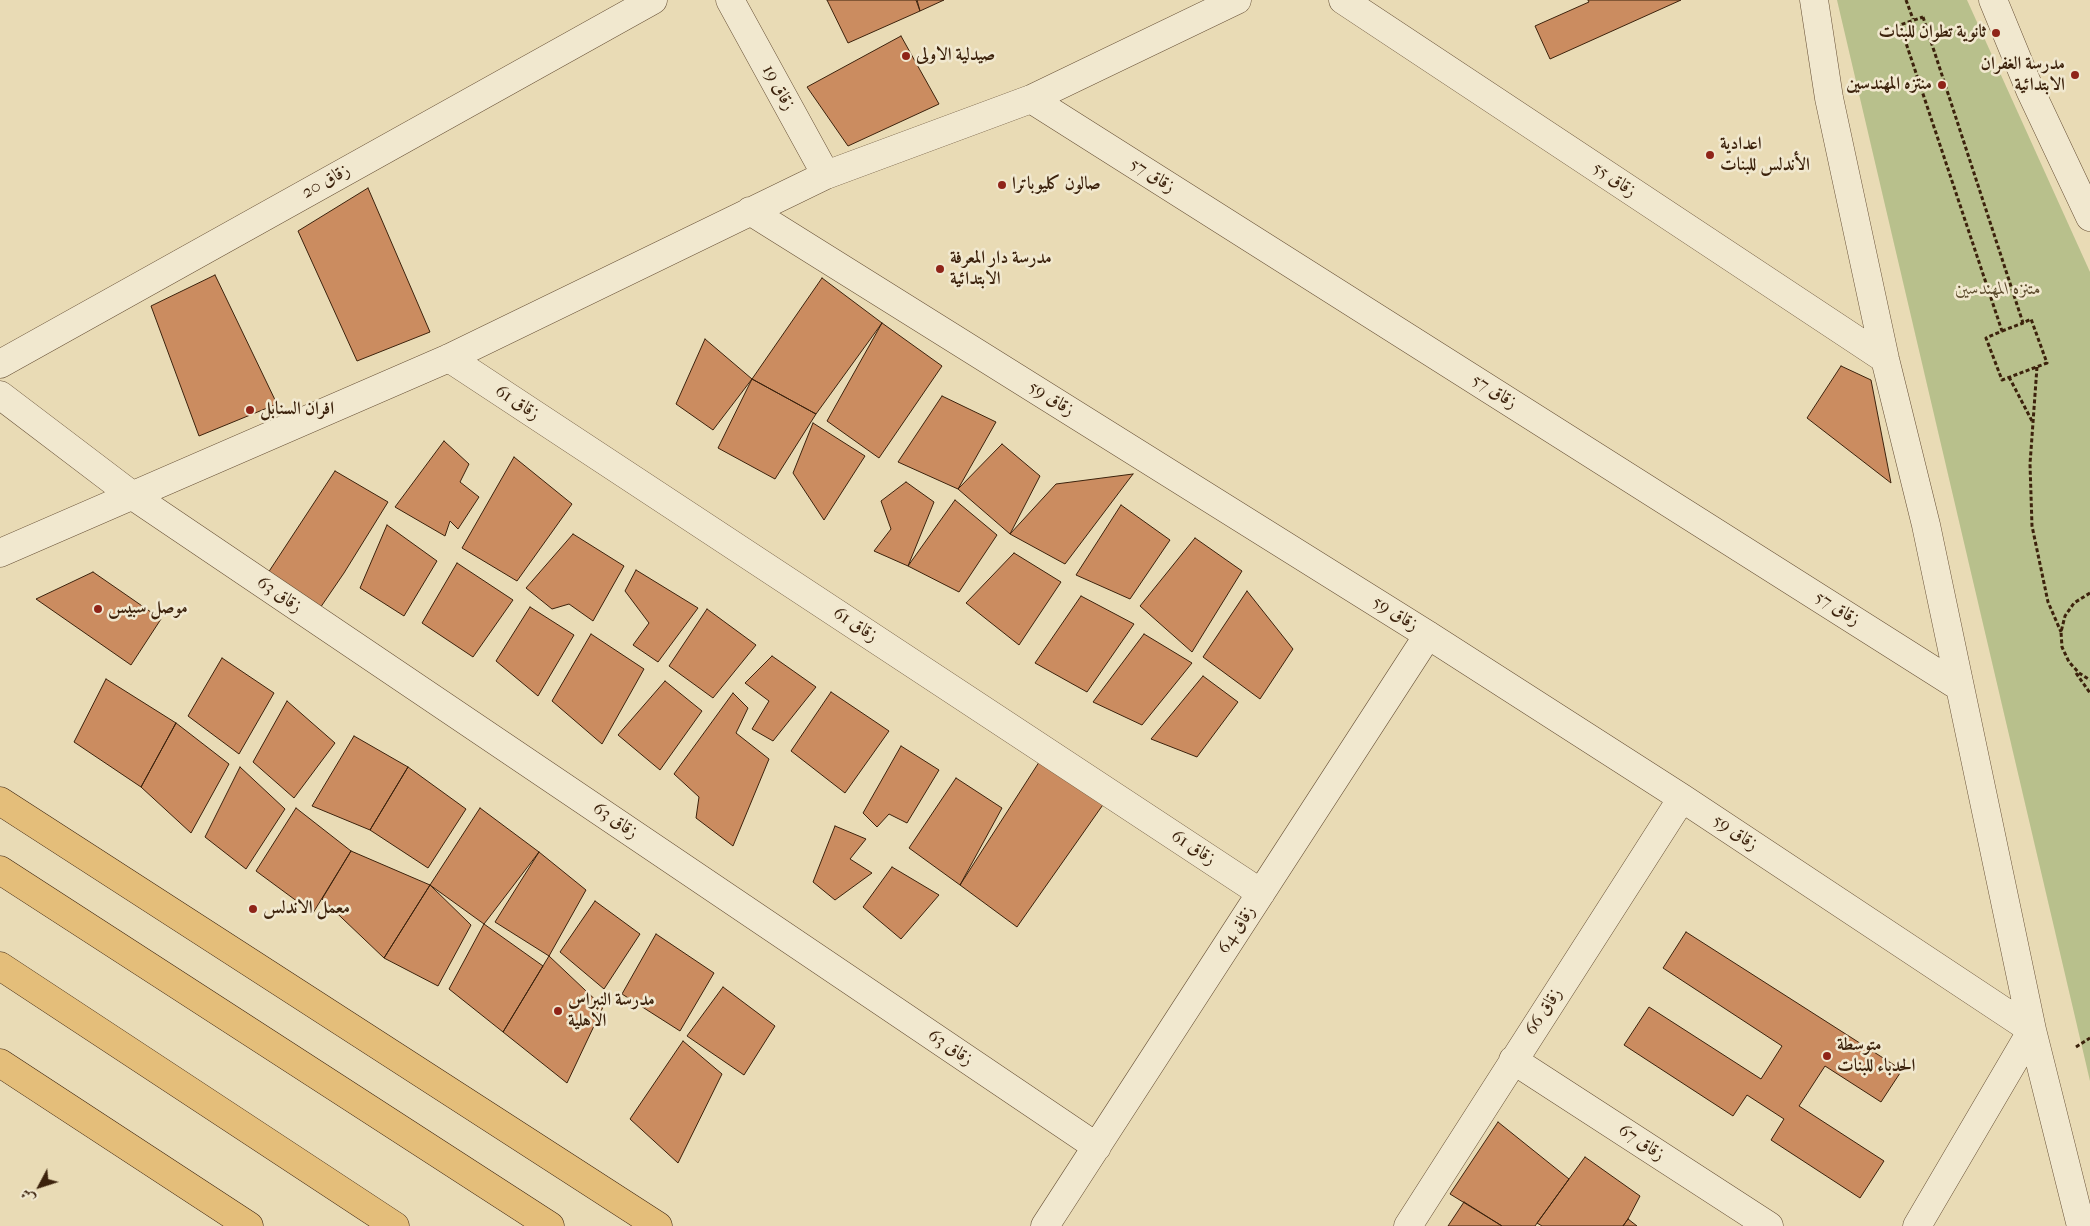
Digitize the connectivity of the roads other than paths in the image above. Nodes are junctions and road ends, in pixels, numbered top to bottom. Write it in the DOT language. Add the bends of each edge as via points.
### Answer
graph roads {
  1 [pos="653,0"];
  2 [pos="730,0"];
  3 [pos="1237,0"];
  4 [pos="1343,0"];
  5 [pos="1814,0"];
  6 [pos="1993,0"];
  7 [pos="1031,99"];
  8 [pos="826,175"];
  9 [pos="750,211"];
  10 [pos="2090,217"];
  11 [pos="449,358"];
  12 [pos="1885,360"];
  13 [pos="0,364"];
  14 [pos="0,395"];
  15 [pos="133,496"];
  16 [pos="0,553"];
  17 [pos="1428,635"];
  18 [pos="1958,686"];
  19 [pos="1682,798"];
  20 [pos="0,801"];
  21 [pos="0,870"];
  22 [pos="1261,893"];
  23 [pos="0,966"];
  24 [pos="2032,1030"];
  25 [pos="1513,1060"];
  26 [pos="0,1064"];
  27 [pos="1097,1147"];
  28 [pos="248,1226"];
  29 [pos="395,1226"];
  30 [pos="550,1226"];
  31 [pos="658,1226"];
  32 [pos="1045,1226"];
  33 [pos="1408,1226"];
  34 [pos="1769,1226"];
  35 [pos="1917,1226"];
  36 [pos="2081,1226"];
  1 -- 13 [label="street, زقاق 20"];
  2 -- 8 [label="street, زقاق 19"];
  3 -- 7 [label="street"];
  4 -- 12 [label="street, زقاق 55"];
  5 -- 12 [label="street" via="1829,98"];
  6 -- 10 [label="street" via="2030,90"];
  7 -- 8 [label="street"];
  7 -- 18 [label="street, زقاق 57"];
  8 -- 9 [label="street"];
  9 -- 11 [label="street"];
  9 -- 17 [label="street, زقاق 59"];
  11 -- 15 [label="street"];
  11 -- 22 [label="street, زقاق 61"];
  12 -- 18 [label="street" via="1926,526"];
  14 -- 15 [label="street, زقاق 63"];
  15 -- 16 [label="street"];
  15 -- 27 [label="street, زقاق 63"];
  17 -- 19 [label="street, زقاق 59"];
  17 -- 22 [label="street, زقاق 64"];
  18 -- 24 [label="street"];
  19 -- 24 [label="street, زقاق 59"];
  19 -- 25 [label="street, زقاق 66"];
  20 -- 31 [label="main road"];
  21 -- 30 [label="main road"];
  22 -- 27 [label="street, زقاق 64"];
  23 -- 29 [label="main road"];
  24 -- 35 [label="street"];
  24 -- 36 [label="street"];
  25 -- 33 [label="street, زقاق 66"];
  25 -- 34 [label="street, زقاق 67"];
  26 -- 28 [label="main road"];
  27 -- 32 [label="street, زقاق 64"];
}
